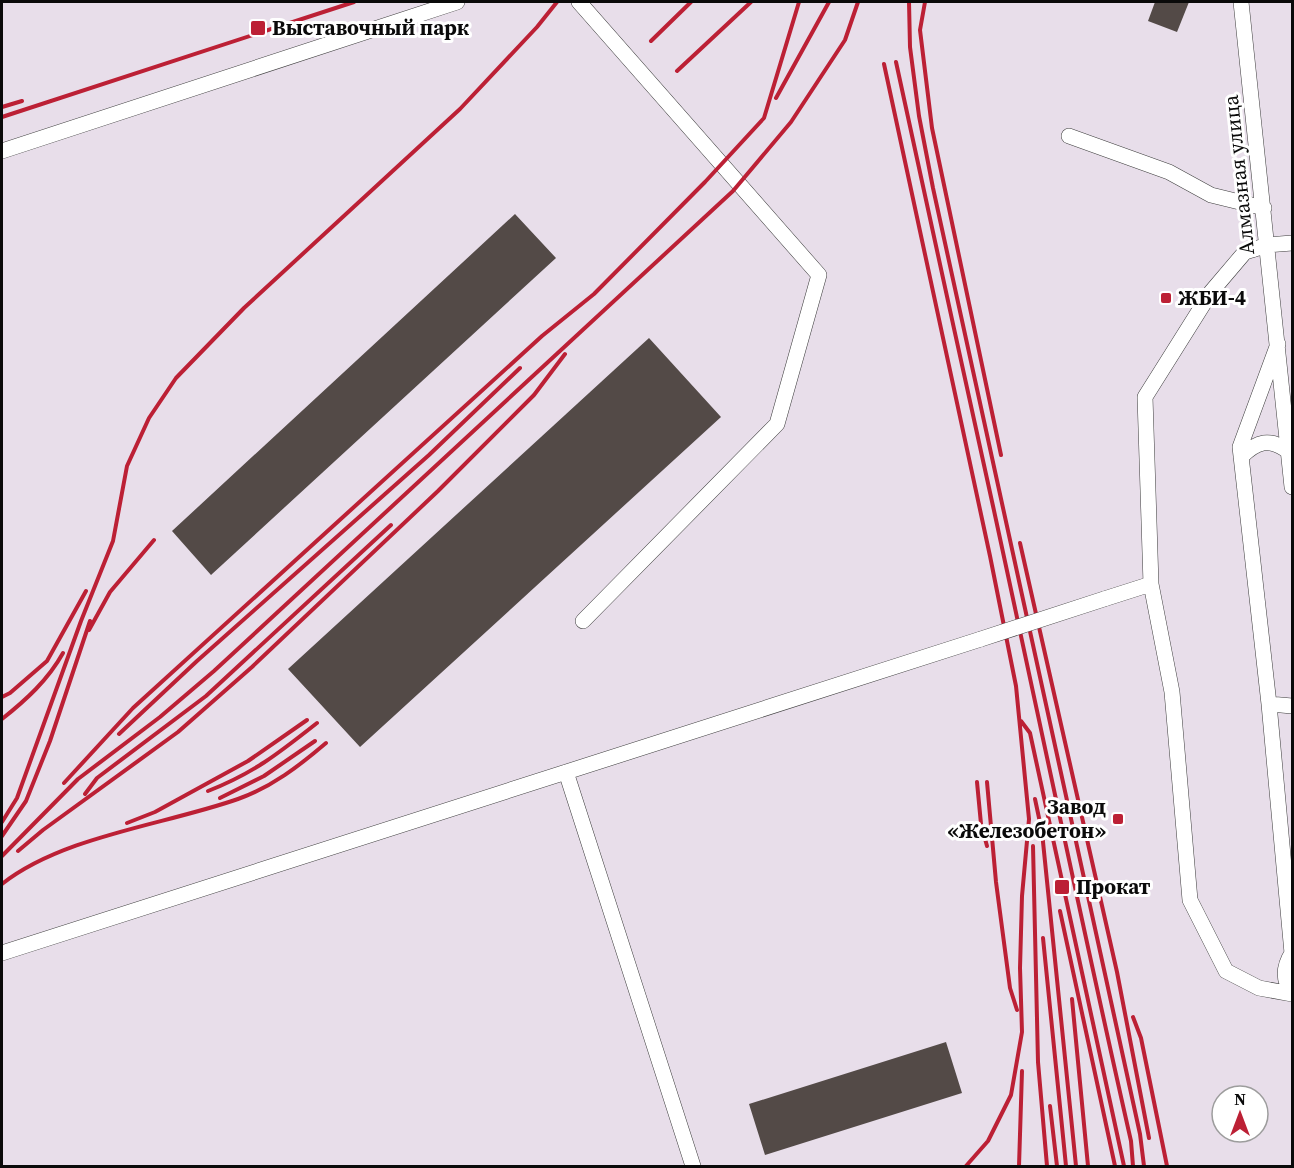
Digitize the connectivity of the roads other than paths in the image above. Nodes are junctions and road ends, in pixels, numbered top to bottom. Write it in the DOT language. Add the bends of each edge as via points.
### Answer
graph roads {
  1 [pos="458,2"];
  2 [pos="579,2"];
  3 [pos="1241,2"];
  4 [pos="1069,136"];
  5 [pos="2,151"];
  6 [pos="1264,208"];
  7 [pos="1293,243"];
  8 [pos="1268,245"];
  9 [pos="1278,344"];
  10 [pos="1289,452"];
  11 [pos="1241,457"];
  12 [pos="1293,487"];
  13 [pos="1151,584"];
  14 [pos="583,621"];
  15 [pos="1269,704"];
  16 [pos="1293,706"];
  17 [pos="566,772"];
  18 [pos="2,953"];
  19 [pos="1292,953"];
  20 [pos="1293,993"];
  21 [pos="693,1167"];
  1 -- 5 [label="street"];
  2 -- 14 [label="street" via="819,275 777,424"];
  3 -- 6 [label="street, Алмазная улица"];
  4 -- 6 [label="street" via="1169,172 1211,195"];
  6 -- 8 [label="street, Алмазная улица"];
  7 -- 8 [label="street"];
  8 -- 9 [label="street, Алмазная улица"];
  8 -- 13 [label="street" via="1245,252 1211,292 1145,397"];
  9 -- 10 [label="street, Алмазная улица"];
  9 -- 11 [label="street" via="1240,447"];
  10 -- 11 [label="street" via="1278,443 1266,442"];
  10 -- 12 [label="street, Алмазная улица"];
  11 -- 15 [label="street"];
  13 -- 17 [label="street, bridge"];
  13 -- 20 [label="street" via="1172,692 1190,900 1226,971 1259,988"];
  15 -- 16 [label="street"];
  15 -- 19 [label="street"];
  17 -- 18 [label="street"];
  17 -- 21 [label="street"];
  19 -- 20 [label="street" via="1285,979"];
}
